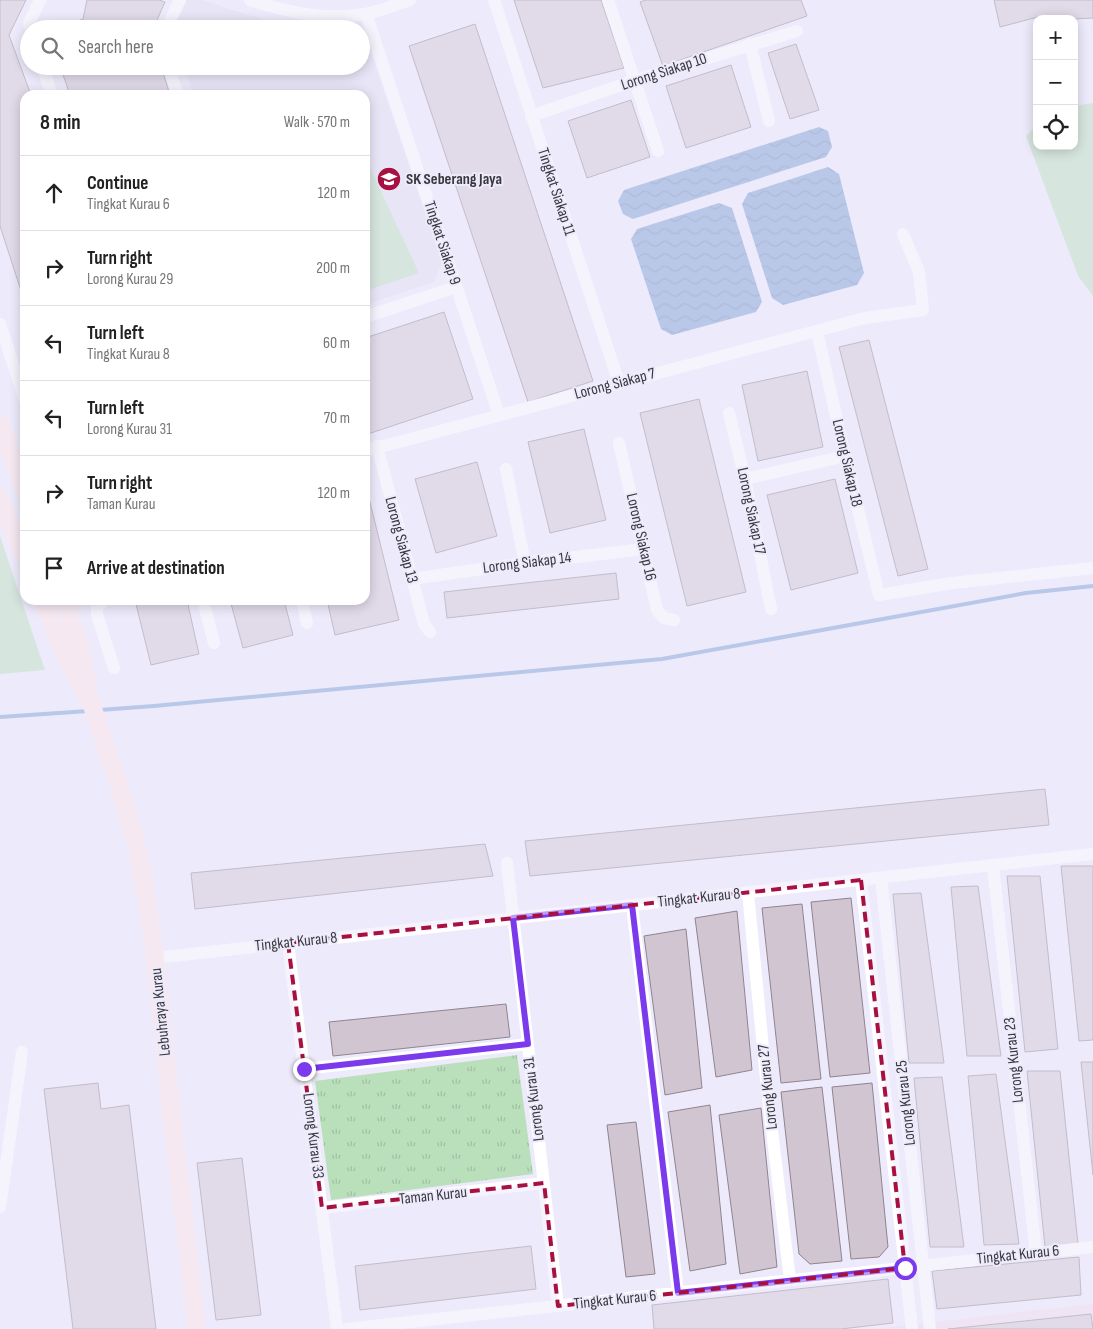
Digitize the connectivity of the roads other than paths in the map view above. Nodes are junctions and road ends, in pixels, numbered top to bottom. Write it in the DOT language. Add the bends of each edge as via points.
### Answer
graph roads {
  1 [pos="40,0"];
  2 [pos="180,0"];
  3 [pos="250,0"];
  4 [pos="410,0"];
  5 [pos="494,0"];
  6 [pos="608,0"];
  7 [pos="366,14"];
  8 [pos="30,20"];
  9 [pos="170,20"];
  10 [pos="368,20"];
  11 [pos="370,26"];
  12 [pos="797,31"];
  13 [pos="750,44"];
  14 [pos="45,75"];
  15 [pos="171,75"];
  16 [pos="636,80"];
  17 [pos="50,90"];
  18 [pos="176,90"];
  19 [pos="531,116"];
  20 [pos="769,121"];
  21 [pos="658,151"];
  22 [pos="903,234"];
  23 [pos="456,287"];
  24 [pos="370,315"];
  25 [pos="0,324"];
  26 [pos="817,331"];
  27 [pos="20,376"];
  28 [pos="618,383"];
  29 [pos="729,413"];
  30 [pos="499,414"];
  31 [pos="2,435"];
  32 [pos="619,443"];
  33 [pos="371,449"];
  34 [pos="845,456"];
  35 [pos="506,469"];
  36 [pos="745,479"];
  37 [pos="20,480"];
  38 [pos="1,500"];
  39 [pos="20,520"];
  40 [pos="20,546"];
  41 [pos="644,550"];
  42 [pos="525,563"];
  43 [pos="1093,568"];
  44 [pos="411,579"];
  45 [pos="45,605"];
  46 [pos="68,605"];
  47 [pos="99,605"];
  48 [pos="204,605"];
  49 [pos="303,605"];
  50 [pos="771,609"];
  51 [pos="674,620"];
  52 [pos="307,623"];
  53 [pos="430,632"];
  54 [pos="214,643"];
  55 [pos="114,668"];
  56 [pos="91,703"];
  57 [pos="1093,854"];
  58 [pos="507,863"];
  59 [pos="993,866"];
  60 [pos="881,878"];
  61 [pos="860,880"];
  62 [pos="748,893"];
  63 [pos="632,905"];
  64 [pos="513,918"];
  65 [pos="288,943"];
  66 [pos="155,958"];
  67 [pos="528,1044"];
  68 [pos="22,1052"];
  69 [pos="304,1069"];
  70 [pos="544,1183"];
  71 [pos="0,1207"];
  72 [pos="322,1208"];
  73 [pos="1093,1247"];
  74 [pos="1036,1253"];
  75 [pos="924,1266"];
  76 [pos="905,1268"];
  77 [pos="790,1280"];
  78 [pos="678,1293"];
  79 [pos="558,1306"];
  80 [pos="447,1323"];
  81 [pos="197,1329"];
  82 [pos="337,1329"];
  83 [pos="346,1329"];
  84 [pos="912,1329"];
  85 [pos="930,1329"];
  1 -- 8 [label="street"];
  2 -- 9 [label="street"];
  3 -- 7 [label="street" via="284,11 324,16"];
  4 -- 7 [label="street"];
  5 -- 19 [label="street, Tingkat Siakap 11"];
  6 -- 16 [label="street"];
  7 -- 10 [label="street, Tingkat Siakap 9"];
  11 -- 23 [label="street, Tingkat Siakap 9"];
  12 -- 13 [label="street, Lorong Siakap 10"];
  13 -- 16 [label="street, Lorong Siakap 10"];
  13 -- 20 [label="street"];
  14 -- 17 [label="street"];
  15 -- 18 [label="street"];
  16 -- 19 [label="street, Lorong Siakap 10"];
  16 -- 21 [label="street"];
  19 -- 28 [label="street, Tingkat Siakap 11"];
  22 -- 26 [label="street, Lorong Siakap 7" via="919,272 923,310 865,318"];
  23 -- 24 [label="street"];
  23 -- 30 [label="street, Tingkat Siakap 9"];
  25 -- 27 [label="street"];
  26 -- 28 [label="street, Lorong Siakap 7"];
  26 -- 34 [label="street, Lorong Siakap 18"];
  28 -- 30 [label="street, Lorong Siakap 7"];
  29 -- 36 [label="street, Lorong Siakap 17"];
  30 -- 33 [label="street, Lorong Siakap 7"];
  31 -- 37 [label="street"];
  32 -- 41 [label="street, Lorong Siakap 16"];
  33 -- 44 [label="street, Lorong Siakap 13"];
  34 -- 36 [label="street"];
  34 -- 43 [label="street, Lorong Siakap 18" via="879,595 952,583"];
  35 -- 42 [label="street"];
  36 -- 50 [label="street, Lorong Siakap 17"];
  38 -- 39 [label="street"];
  38 -- 40 [label="street"];
  41 -- 42 [label="street, Lorong Siakap 14"];
  41 -- 51 [label="street, Lorong Siakap 16" via="657,610 664,618"];
  42 -- 44 [label="street, Lorong Siakap 14"];
  44 -- 53 [label="street, Lorong Siakap 13" via="424,624"];
  45 -- 56 [label="street, Lebuhraya Kurau" via="64,655"];
  46 -- 56 [label="street, Lebuhraya Kurau"];
  47 -- 55 [label="street" via="96,608"];
  48 -- 54 [label="street"];
  49 -- 52 [label="street"];
  56 -- 66 [label="street, Lebuhraya Kurau" via="136,842"];
  57 -- 59 [label="street, Tingkat Kurau 8"];
  58 -- 64 [label="street, Lorong Kurau 31"];
  59 -- 60 [label="street, Tingkat Kurau 8"];
  59 -- 74 [label="street, Lorong Kurau 23"];
  60 -- 61 [label="street, Tingkat Kurau 8"];
  60 -- 75 [label="street, Lorong Kurau 25"];
  61 -- 62 [label="street, Tingkat Kurau 8"];
  61 -- 76 [label="street, Lorong Kurau 25"];
  62 -- 63 [label="street, Tingkat Kurau 8"];
  62 -- 77 [label="street, Lorong Kurau 27"];
  63 -- 64 [label="street, Tingkat Kurau 8"];
  63 -- 78 [label="street"];
  64 -- 65 [label="street, Tingkat Kurau 8"];
  64 -- 67 [label="street, Lorong Kurau 31"];
  65 -- 66 [label="street, Tingkat Kurau 8"];
  65 -- 69 [label="street, Lorong Kurau 33"];
  66 -- 81 [label="street, Lebuhraya Kurau"];
  67 -- 69 [label="street"];
  67 -- 70 [label="street, Lorong Kurau 31"];
  68 -- 71 [label="street"];
  69 -- 72 [label="street, Lorong Kurau 33"];
  70 -- 72 [label="street, Taman Kurau"];
  70 -- 79 [label="street, Lorong Kurau 31"];
  72 -- 82 [label="street, Lorong Kurau 33"];
  73 -- 74 [label="street, Tingkat Kurau 6"];
  74 -- 75 [label="street, Tingkat Kurau 6"];
  75 -- 76 [label="street, Tingkat Kurau 6"];
  75 -- 85 [label="street, Lorong Kurau 25"];
  76 -- 77 [label="street, Tingkat Kurau 6"];
  76 -- 84 [label="street, Lorong Kurau 25"];
  77 -- 78 [label="street, Tingkat Kurau 6"];
  78 -- 79 [label="street, Tingkat Kurau 6"];
  79 -- 80 [label="street, Tingkat Kurau 6"];
  80 -- 83 [label="street, Tingkat Kurau 6"];
}
